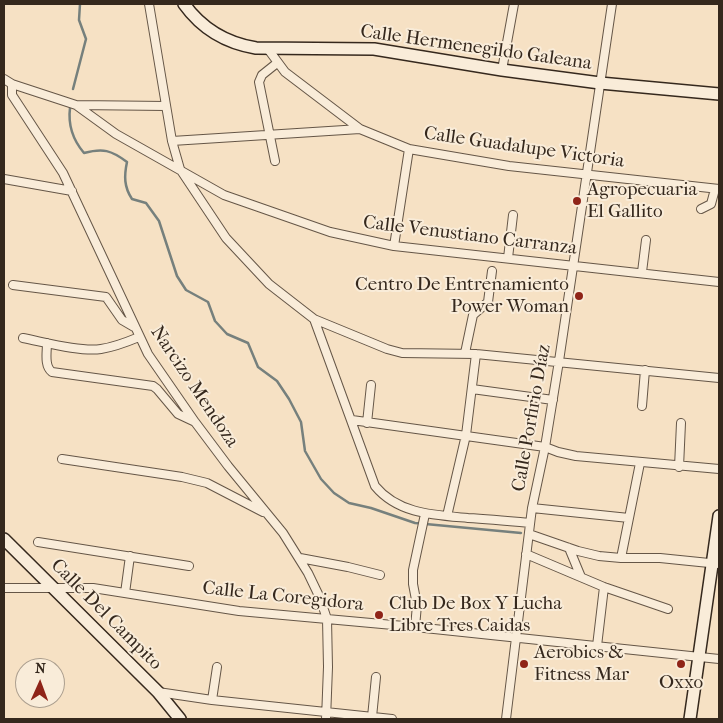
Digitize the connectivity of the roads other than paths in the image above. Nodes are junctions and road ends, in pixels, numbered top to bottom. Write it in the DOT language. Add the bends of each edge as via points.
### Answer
graph roads {
  1 [pos="150,4"];
  2 [pos="184,4"];
  3 [pos="514,4"];
  4 [pos="612,4"];
  5 [pos="268,49"];
  6 [pos="277,63"];
  7 [pos="502,70"];
  8 [pos="4,79"];
  9 [pos="600,82"];
  10 [pos="12,84"];
  11 [pos="719,94"];
  12 [pos="8,95"];
  13 [pos="76,105"];
  14 [pos="166,106"];
  15 [pos="360,129"];
  16 [pos="269,135"];
  17 [pos="172,141"];
  18 [pos="408,149"];
  19 [pos="275,161"];
  20 [pos="180,169"];
  21 [pos="587,174"];
  22 [pos="4,179"];
  23 [pos="717,189"];
  24 [pos="72,191"];
  25 [pos="701,209"];
  26 [pos="514,215"];
  27 [pos="646,240"];
  28 [pos="394,246"];
  29 [pos="508,258"];
  30 [pos="573,265"];
  31 [pos="492,271"];
  32 [pos="642,272"];
  33 [pos="719,282"];
  34 [pos="13,285"];
  35 [pos="314,319"];
  36 [pos="134,327"];
  37 [pos="139,337"];
  38 [pos="23,338"];
  39 [pos="47,343"];
  40 [pos="465,353"];
  41 [pos="476,354"];
  42 [pos="559,361"];
  43 [pos="645,370"];
  44 [pos="719,378"];
  45 [pos="371,385"];
  46 [pos="472,389"];
  47 [pos="553,400"];
  48 [pos="642,406"];
  49 [pos="352,420"];
  50 [pos="195,422"];
  51 [pos="366,423"];
  52 [pos="682,423"];
  53 [pos="466,435"];
  54 [pos="545,447"];
  55 [pos="62,459"];
  56 [pos="640,463"];
  57 [pos="679,467"];
  58 [pos="719,469"];
  59 [pos="532,508"];
  60 [pos="266,514"];
  61 [pos="447,516"];
  62 [pos="719,516"];
  63 [pos="424,517"];
  64 [pos="630,518"];
  65 [pos="530,523"];
  66 [pos="529,534"];
  67 [pos="4,539"];
  68 [pos="38,542"];
  69 [pos="568,548"];
  70 [pos="526,554"];
  71 [pos="130,556"];
  72 [pos="300,558"];
  73 [pos="621,558"];
  74 [pos="716,564"];
  75 [pos="189,566"];
  76 [pos="380,575"];
  77 [pos="581,577"];
  78 [pos="604,587"];
  79 [pos="4,588"];
  80 [pos="53,588"];
  81 [pos="124,593"];
  82 [pos="668,609"];
  83 [pos="327,619"];
  84 [pos="415,627"];
  85 [pos="516,638"];
  86 [pos="597,646"];
  87 [pos="699,657"];
  88 [pos="719,659"];
  89 [pos="217,667"];
  90 [pos="376,677"];
  91 [pos="158,692"];
  92 [pos="212,700"];
  93 [pos="326,716"];
  94 [pos="372,717"];
  95 [pos="180,719"];
  96 [pos="392,719"];
  97 [pos="506,719"];
  98 [pos="690,719"];
  1 -- 14 [label="street"];
  2 -- 5 [label="street, Calle Hermenegildo Galeana" via="202,25 218,37 239,45"];
  3 -- 7 [label="street"];
  4 -- 9 [label="street, Calle Porfirio Díaz"];
  5 -- 6 [label="street, Calle Guadalupe Victoria"];
  5 -- 7 [label="street, Calle Hermenegildo Galeana" via="374,49"];
  6 -- 15 [label="street, Calle Guadalupe Victoria" via="295,81"];
  6 -- 16 [label="street" via="262,75 259,82"];
  7 -- 9 [label="street, Calle Hermenegildo Galeana"];
  8 -- 10 [label="street, Calle Venustiano Carranza"];
  9 -- 11 [label="street, Calle Hermenegildo Galeana"];
  9 -- 21 [label="street, Calle Porfirio Díaz"];
  10 -- 12 [label="street, Narcizo Mendoza"];
  10 -- 13 [label="street, Calle Venustiano Carranza"];
  12 -- 24 [label="street, Narcizo Mendoza" via="53,156"];
  13 -- 14 [label="street"];
  13 -- 20 [label="street, Calle Venustiano Carranza" via="116,134"];
  14 -- 17 [label="street"];
  15 -- 16 [label="street"];
  15 -- 18 [label="street, Calle Guadalupe Victoria"];
  16 -- 17 [label="street"];
  16 -- 19 [label="street"];
  17 -- 20 [label="street"];
  18 -- 21 [label="street, Calle Guadalupe Victoria"];
  18 -- 28 [label="street"];
  20 -- 28 [label="street, Calle Venustiano Carranza" via="224,195 330,232"];
  20 -- 35 [label="street" via="226,238 269,284"];
  21 -- 23 [label="street, Calle Guadalupe Victoria"];
  21 -- 30 [label="street, Calle Porfirio Díaz"];
  22 -- 24 [label="street"];
  23 -- 25 [label="street" via="711,204"];
  24 -- 36 [label="street, Narcizo Mendoza"];
  26 -- 29 [label="street"];
  27 -- 32 [label="street"];
  28 -- 29 [label="street, Calle Venustiano Carranza"];
  29 -- 30 [label="street, Calle Venustiano Carranza"];
  30 -- 32 [label="street, Calle Venustiano Carranza"];
  30 -- 42 [label="street, Calle Porfirio Díaz"];
  31 -- 40 [label="street" via="490,297 473,315"];
  32 -- 33 [label="street, Calle Venustiano Carranza"];
  34 -- 36 [label="street" via="106,297 122,320"];
  35 -- 40 [label="street" via="388,350 415,354"];
  35 -- 49 [label="street"];
  36 -- 37 [label="street, Narcizo Mendoza"];
  37 -- 39 [label="street" via="99,350"];
  37 -- 50 [label="street, Narcizo Mendoza"];
  38 -- 39 [label="street"];
  39 -- 50 [label="street" via="48,370 153,386 178,414"];
  40 -- 41 [label="street"];
  41 -- 42 [label="street"];
  41 -- 46 [label="street"];
  42 -- 43 [label="street"];
  42 -- 47 [label="street, Calle Porfirio Díaz"];
  43 -- 44 [label="street"];
  43 -- 48 [label="street"];
  45 -- 51 [label="street"];
  46 -- 47 [label="street"];
  46 -- 53 [label="street"];
  47 -- 54 [label="street, Calle Porfirio Díaz"];
  49 -- 51 [label="street"];
  49 -- 63 [label="street" via="375,486 384,496"];
  50 -- 60 [label="street, Narcizo Mendoza"];
  51 -- 53 [label="street"];
  52 -- 57 [label="street"];
  53 -- 54 [label="street"];
  53 -- 61 [label="street"];
  54 -- 56 [label="street" via="566,454"];
  54 -- 59 [label="street, Calle Porfirio Díaz"];
  55 -- 60 [label="street" via="207,482"];
  56 -- 57 [label="street"];
  56 -- 64 [label="street"];
  57 -- 58 [label="street"];
  59 -- 64 [label="street"];
  59 -- 65 [label="street, Calle Porfirio Díaz"];
  60 -- 72 [label="street, Narcizo Mendoza"];
  61 -- 63 [label="street"];
  61 -- 65 [label="street"];
  62 -- 74 [label="street"];
  63 -- 84 [label="street" via="412,577 417,605"];
  64 -- 73 [label="street"];
  65 -- 66 [label="street, Calle Porfirio Díaz"];
  66 -- 69 [label="street"];
  66 -- 70 [label="street, Calle Porfirio Díaz"];
  67 -- 80 [label="street, Calle Del Campito"];
  68 -- 71 [label="street"];
  69 -- 73 [label="street"];
  69 -- 77 [label="street"];
  70 -- 77 [label="street"];
  70 -- 85 [label="street, Calle Porfirio Díaz"];
  71 -- 75 [label="street"];
  71 -- 81 [label="street"];
  72 -- 76 [label="street"];
  72 -- 83 [label="street, Narcizo Mendoza"];
  73 -- 74 [label="street"];
  74 -- 87 [label="street"];
  77 -- 78 [label="street"];
  78 -- 82 [label="street"];
  78 -- 86 [label="street"];
  79 -- 80 [label="street, Calle La Coregidora"];
  80 -- 81 [label="street, Calle La Coregidora" via="84,587"];
  80 -- 91 [label="street, Calle Del Campito"];
  81 -- 83 [label="street, Calle La Coregidora"];
  83 -- 84 [label="street, Calle La Coregidora"];
  83 -- 93 [label="street, Narcizo Mendoza"];
  84 -- 85 [label="street, Calle La Coregidora"];
  85 -- 86 [label="street, Calle La Coregidora"];
  85 -- 97 [label="street, Calle Porfirio Díaz"];
  86 -- 87 [label="street, Calle La Coregidora"];
  87 -- 88 [label="street, Calle La Coregidora"];
  87 -- 98 [label="street"];
  89 -- 92 [label="street"];
  90 -- 94 [label="street"];
  91 -- 92 [label="street"];
  91 -- 95 [label="street, Calle Del Campito"];
  92 -- 93 [label="street"];
  93 -- 94 [label="street"];
  94 -- 96 [label="street"];
}
